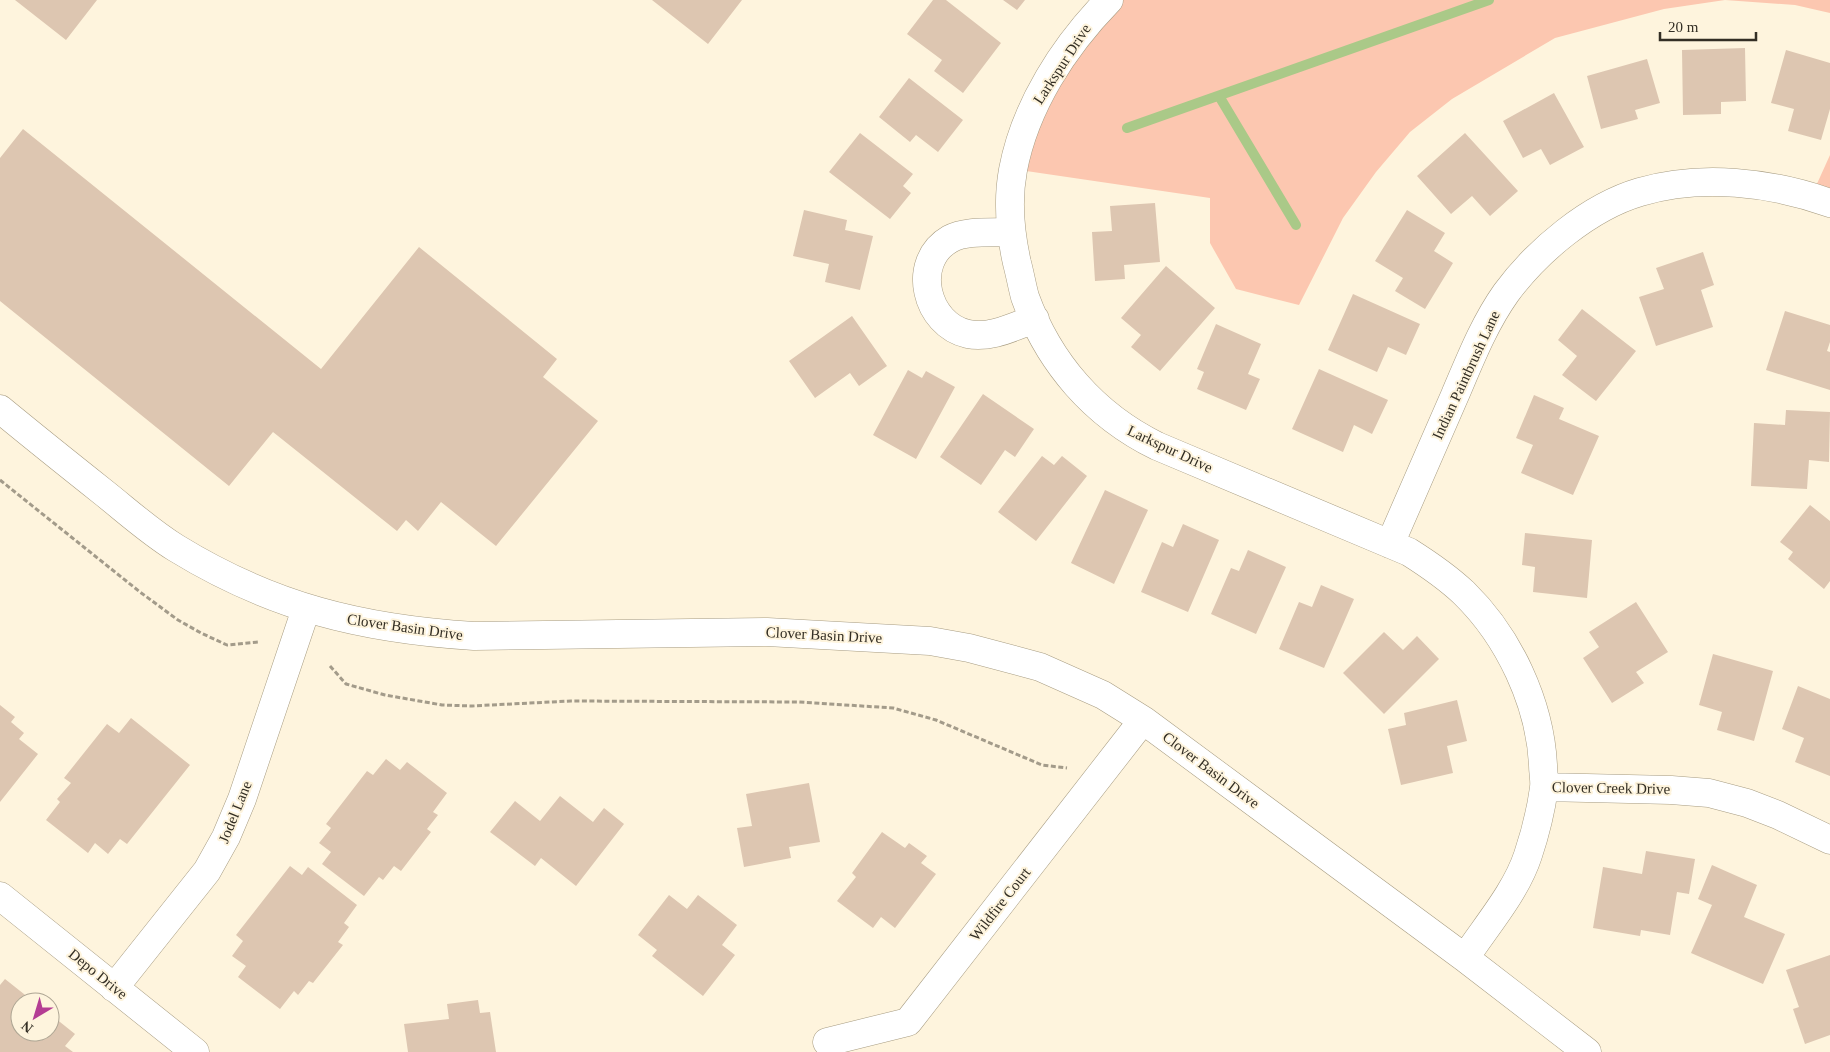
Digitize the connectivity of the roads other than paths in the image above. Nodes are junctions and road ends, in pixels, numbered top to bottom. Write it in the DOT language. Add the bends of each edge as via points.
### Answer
graph roads {
  1 [pos="1109,0"];
  2 [pos="1830,203"];
  3 [pos="1010,232"];
  4 [pos="1035,319"];
  5 [pos="0,409"];
  6 [pos="1390,544"];
  7 [pos="306,609"];
  8 [pos="1143,720"];
  9 [pos="1544,787"];
  10 [pos="1830,840"];
  11 [pos="0,896"];
  12 [pos="1465,958"];
  13 [pos="114,988"];
  14 [pos="827,1042"];
  15 [pos="195,1052"];
  16 [pos="1587,1052"];
  1 -- 3 [label="street, Larkspur Drive" via="1070,47 1030,116 1013,170"];
  2 -- 6 [label="street, Indian Paintbrush Lane" via="1788,190 1759,186 1698,182 1677,184 1638,192 1588,217 1566,233 1530,264 1496,308"];
  3 -- 4 [label="street, Larkspur Drive" via="1025,295"];
  3 -- 4 [label="street" via="951,238 932,260 926,276 927,290 933,306 942,317 957,330 968,334 996,332"];
  4 -- 6 [label="street, Larkspur Drive" via="1056,360 1078,388 1128,431"];
  5 -- 7 [label="street, Clover Basin Drive" via="174,547 258,592"];
  6 -- 9 [label="street, Larkspur Drive" via="1428,564 1455,584 1500,638 1536,718"];
  7 -- 8 [label="street, Clover Basin Drive" via="429,634 767,632 930,641 1040,667 1103,695"];
  7 -- 13 [label="street, Jodel Lane" via="242,799 226,837 207,871"];
  8 -- 12 [label="street, Clover Basin Drive"];
  8 -- 14 [label="street, Wildfire Court" via="908,1022"];
  9 -- 10 [label="street, Clover Creek Drive" via="1709,793 1763,808"];
  9 -- 12 [label="street, Clover Creek Drive" via="1522,869 1507,898"];
  11 -- 13 [label="street, Depo Drive"];
  12 -- 16 [label="street, Clover Basin Drive"];
  13 -- 15 [label="street, Depo Drive"];
}
